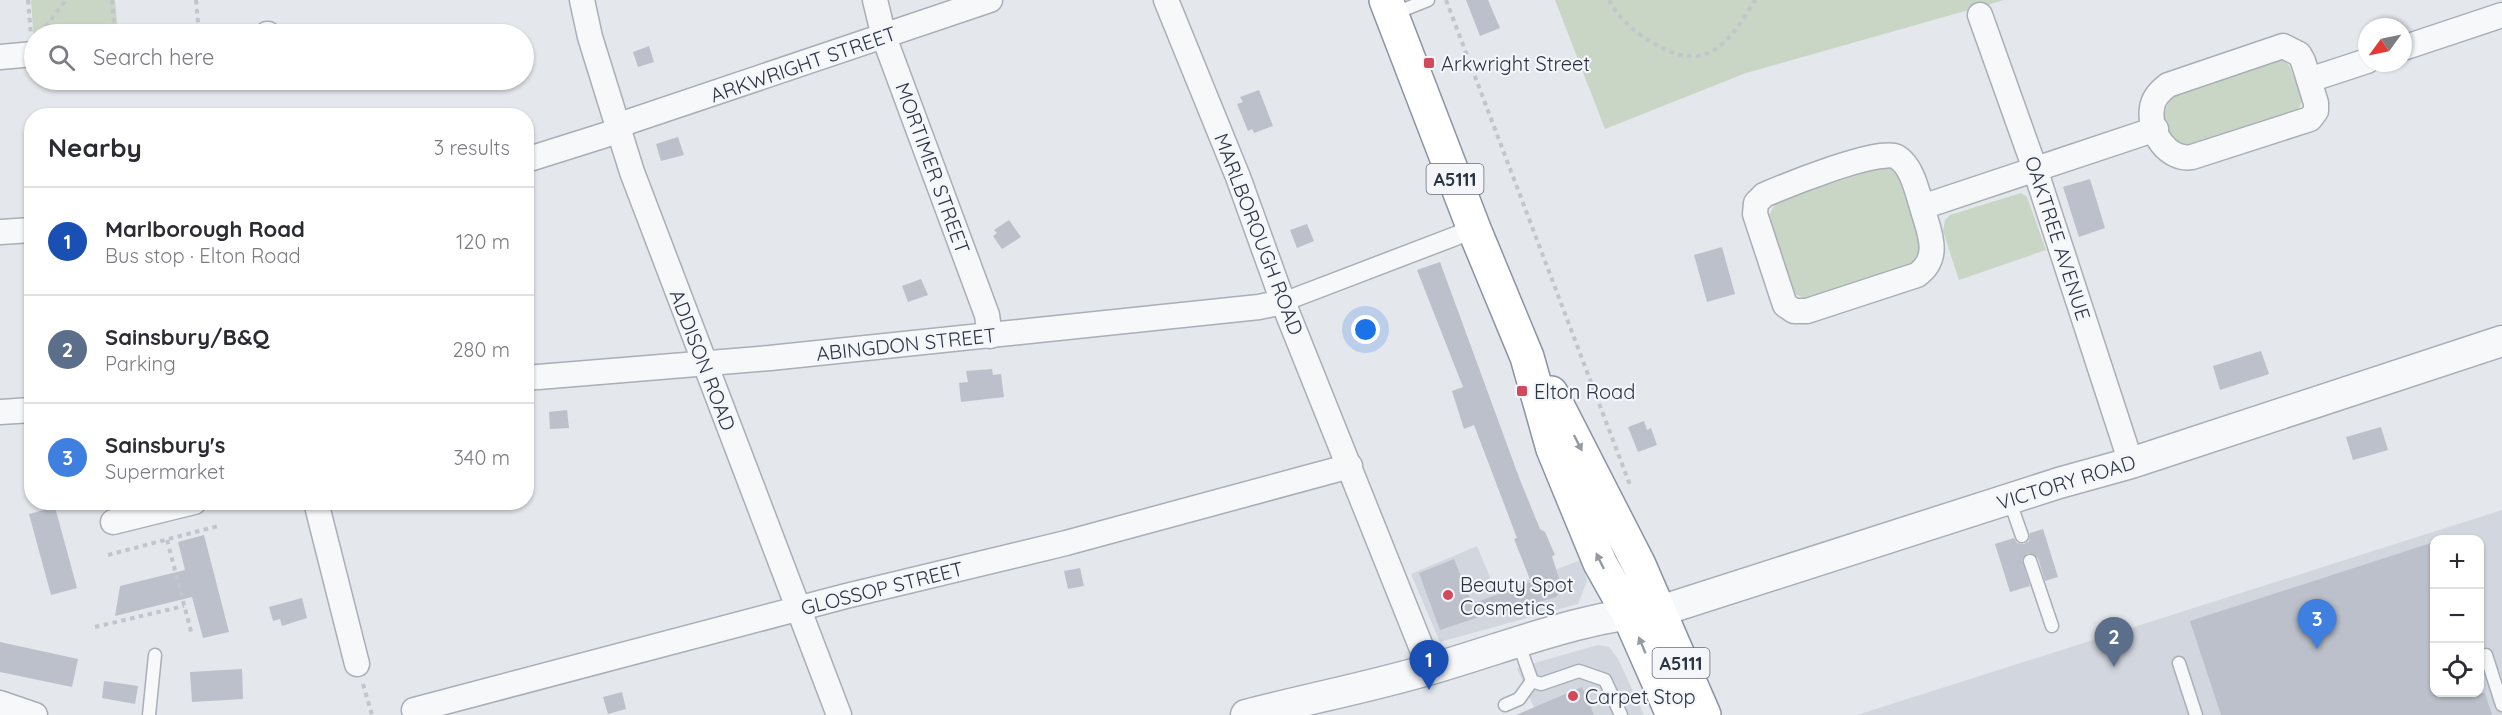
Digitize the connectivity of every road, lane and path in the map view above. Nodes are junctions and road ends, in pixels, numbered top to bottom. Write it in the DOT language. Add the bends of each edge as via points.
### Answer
graph roads {
  1 [pos="28,0"];
  2 [pos="66,0"];
  3 [pos="112,0"];
  4 [pos="196,0"];
  5 [pos="582,0"];
  6 [pos="875,0"];
  7 [pos="990,0"];
  8 [pos="1166,0"];
  9 [pos="1428,0"];
  10 [pos="1446,0"];
  11 [pos="1609,0"];
  12 [pos="1755,0"];
  13 [pos="1389,7"];
  14 [pos="1980,15"];
  15 [pos="2502,15"];
  16 [pos="32,24"];
  17 [pos="51,24"];
  18 [pos="114,24"];
  19 [pos="198,24"];
  20 [pos="884,37"];
  21 [pos="2412,45"];
  22 [pos="24,51"];
  23 [pos="0,57"];
  24 [pos="2358,64"];
  25 [pos="2309,80"];
  26 [pos="617,129"];
  27 [pos="2156,129"];
  28 [pos="534,157"];
  29 [pos="2035,169"];
  30 [pos="1922,207"];
  31 [pos="1474,229"];
  32 [pos="24,230"];
  33 [pos="0,232"];
  34 [pos="1283,302"];
  35 [pos="990,336"];
  36 [pos="2502,340"];
  37 [pos="704,364"];
  38 [pos="534,377"];
  39 [pos="24,410"];
  40 [pos="0,412"];
  41 [pos="2131,463"];
  42 [pos="1350,466"];
  43 [pos="1633,495"];
  44 [pos="2009,499"];
  45 [pos="318,510"];
  46 [pos="202,513"];
  47 [pos="113,522"];
  48 [pos="2022,536"];
  49 [pos="167,540"];
  50 [pos="108,555"];
  51 [pos="2030,561"];
  52 [pos="184,606"];
  53 [pos="799,609"];
  54 [pos="1644,612"];
  55 [pos="2052,626"];
  56 [pos="95,627"];
  57 [pos="192,635"];
  58 [pos="1518,642"];
  59 [pos="155,655"];
  60 [pos="2486,656"];
  61 [pos="2179,663"];
  62 [pos="357,664"];
  63 [pos="1430,669"];
  64 [pos="1532,681"];
  65 [pos="0,703"];
  66 [pos="1505,705"];
  67 [pos="2502,705"];
  68 [pos="414,710"];
  69 [pos="35,715"];
  70 [pos="149,715"];
  71 [pos="372,715"];
  72 [pos="839,715"];
  73 [pos="1247,715"];
  74 [pos="1621,715"];
  75 [pos="1673,715"];
  76 [pos="1704,715"];
  77 [pos="2196,715"];
  1 -- 16 [label="path"];
  2 -- 17 [label="path"];
  3 -- 18 [label="path"];
  4 -- 19 [label="path"];
  5 -- 26 [label="street, ADDISON ROAD"];
  6 -- 20 [label="street, MORTIMER STREET"];
  7 -- 20 [label="street, ARKWRIGHT STREET"];
  8 -- 34 [label="street, MARLBOROUGH ROAD" via="1238,177"];
  9 -- 13 [label="lane"];
  10 -- 43 [label="path"];
  11 -- 12 [label="path" via="1642,36 1677,56 1696,58 1728,37"];
  13 -- 31 [label="highway, A5111"];
  14 -- 29 [label="street, OAKTREE AVENUE"];
  15 -- 21 [label="street"];
  20 -- 26 [label="street, ARKWRIGHT STREET"];
  20 -- 35 [label="street, MORTIMER STREET" via="987,315"];
  22 -- 23 [label="street"];
  24 -- 25 [label="street"];
  25 -- 27 [label="street" via="2316,111 2302,122 2185,158 2167,151"];
  25 -- 27 [label="street" via="2299,54 2283,46 2168,86 2159,92 2152,108"];
  26 -- 28 [label="street, ARKWRIGHT STREET"];
  26 -- 37 [label="street, ADDISON ROAD"];
  27 -- 29 [label="street"];
  29 -- 30 [label="street"];
  29 -- 41 [label="street, OAKTREE AVENUE"];
  30 -- 30 [label="street" via="1934,249 1925,269 1917,275 1807,311 1794,311 1785,304 1755,214 1756,203 1764,195 1885,154 1897,157 1906,166"];
  31 -- 34 [label="street"];
  31 -- 54 [label="highway, A5111" via="1527,357 1559,405"];
  32 -- 33 [label="street"];
  34 -- 35 [label="street, ABINGDON STREET"];
  34 -- 42 [label="street, MARLBOROUGH ROAD"];
  35 -- 37 [label="street, ABINGDON STREET"];
  36 -- 41 [label="street, VICTORY ROAD"];
  37 -- 38 [label="street, ABINGDON STREET"];
  37 -- 53 [label="street, ADDISON ROAD"];
  39 -- 40 [label="street"];
  41 -- 44 [label="street, VICTORY ROAD"];
  42 -- 53 [label="street, GLOSSOP STREET" via="1066,543"];
  42 -- 63 [label="street, MARLBOROUGH ROAD"];
  44 -- 48 [label="lane"];
  44 -- 54 [label="street, VICTORY ROAD"];
  45 -- 62 [label="street"];
  46 -- 47 [label="street"];
  46 -- 49 [label="path"];
  49 -- 50 [label="path"];
  49 -- 52 [label="path"];
  51 -- 55 [label="lane"];
  52 -- 56 [label="path"];
  52 -- 57 [label="path"];
  53 -- 68 [label="street, GLOSSOP STREET"];
  53 -- 72 [label="street, ADDISON ROAD"];
  54 -- 58 [label="street"];
  75 -- 54 [label="highway, A5111, one-way"];
  54 -- 76 [label="highway, A5111"];
  58 -- 63 [label="street"];
  58 -- 64 [label="lane"];
  59 -- 70 [label="lane"];
  60 -- 67 [label="lane"];
  61 -- 77 [label="lane"];
  62 -- 71 [label="path"];
  63 -- 73 [label="street"];
  64 -- 66 [label="lane" via="1519,699"];
  64 -- 74 [label="lane" via="1541,684 1579,671 1605,680"];
  65 -- 69 [label="street"];
}
